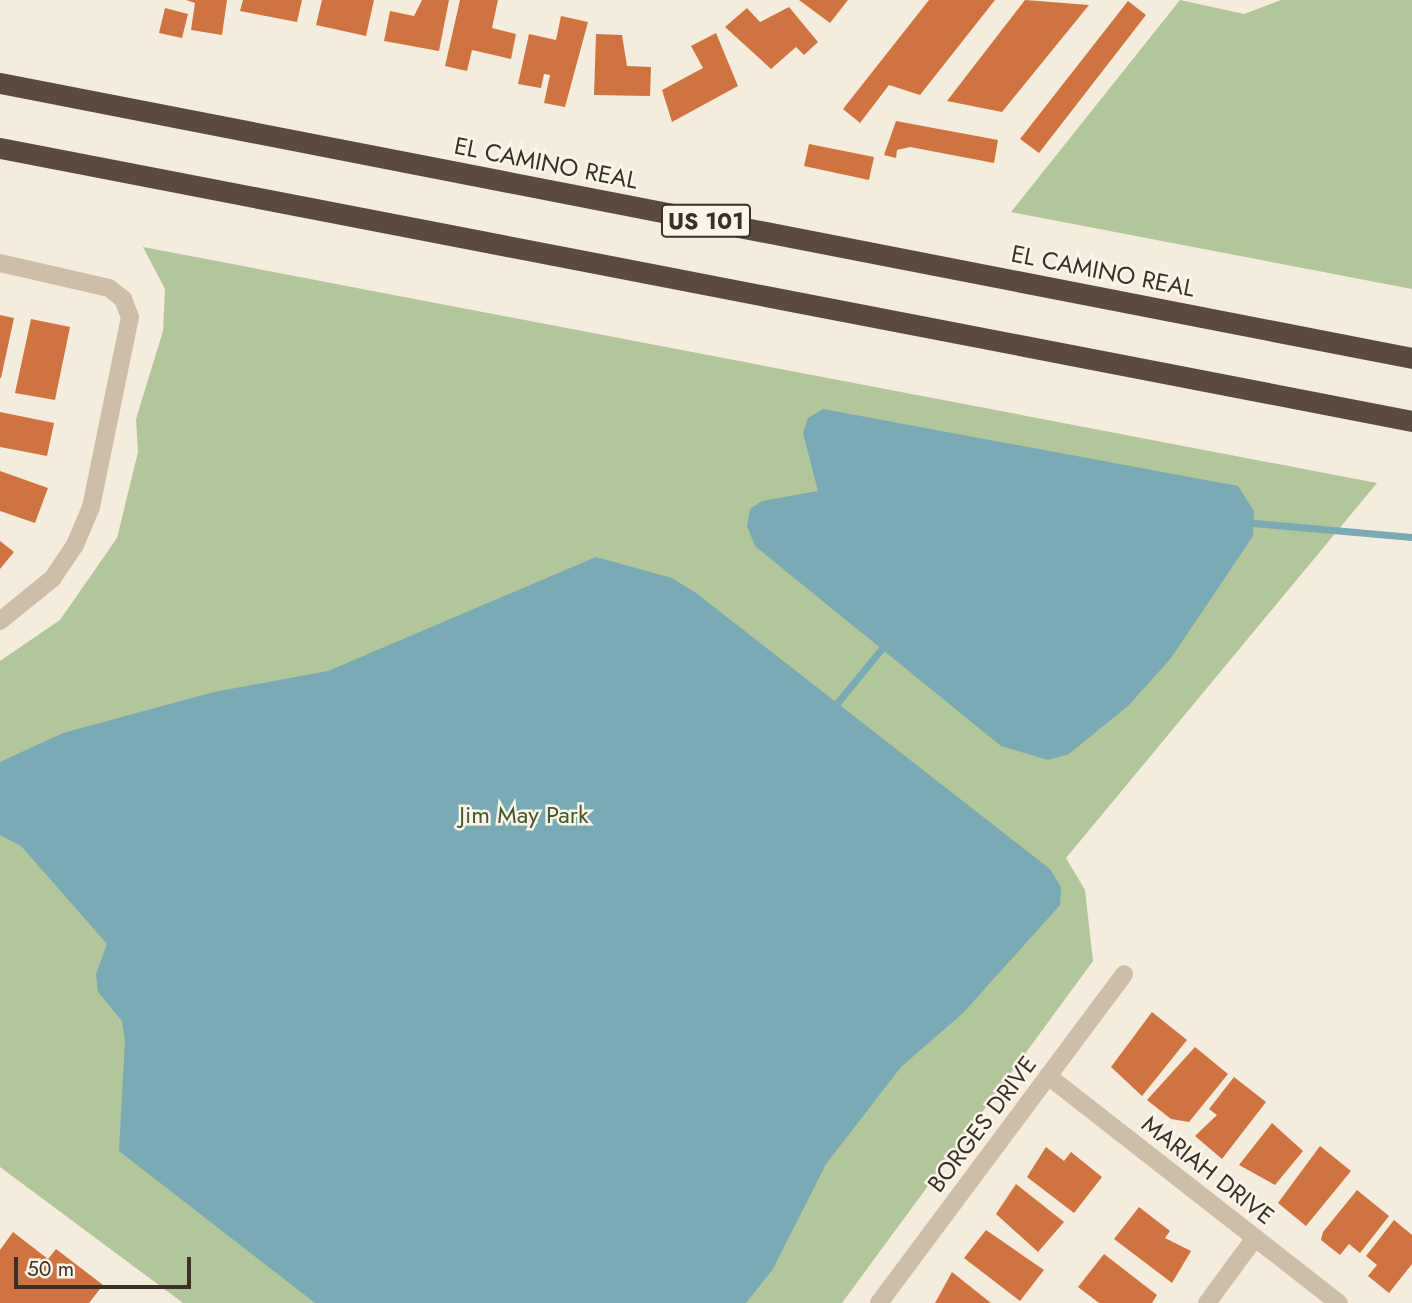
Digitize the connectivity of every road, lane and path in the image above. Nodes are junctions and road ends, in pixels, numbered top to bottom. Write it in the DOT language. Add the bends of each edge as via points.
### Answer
graph roads {
  1 [pos="0,83"];
  2 [pos="0,148"];
  3 [pos="0,263"];
  4 [pos="1412,358"];
  5 [pos="1412,421"];
  6 [pos="0,621"];
  7 [pos="1124,974"];
  8 [pos="1048,1076"];
  9 [pos="1255,1238"];
  10 [pos="879,1303"];
  11 [pos="1207,1303"];
  12 [pos="1339,1303"];
  1 -- 4 [label="highway, EL CAMINO REAL / US 101"];
  2 -- 5 [label="highway, US 101"];
  3 -- 6 [label="street" via="90,280 123,299 130,333 91,508 75,545 53,578"];
  7 -- 8 [label="street, BORGES DRIVE"];
  8 -- 9 [label="street, MARIAH DRIVE"];
  8 -- 10 [label="street, BORGES DRIVE"];
  9 -- 11 [label="street"];
  9 -- 12 [label="street, MARIAH DRIVE"];
}
